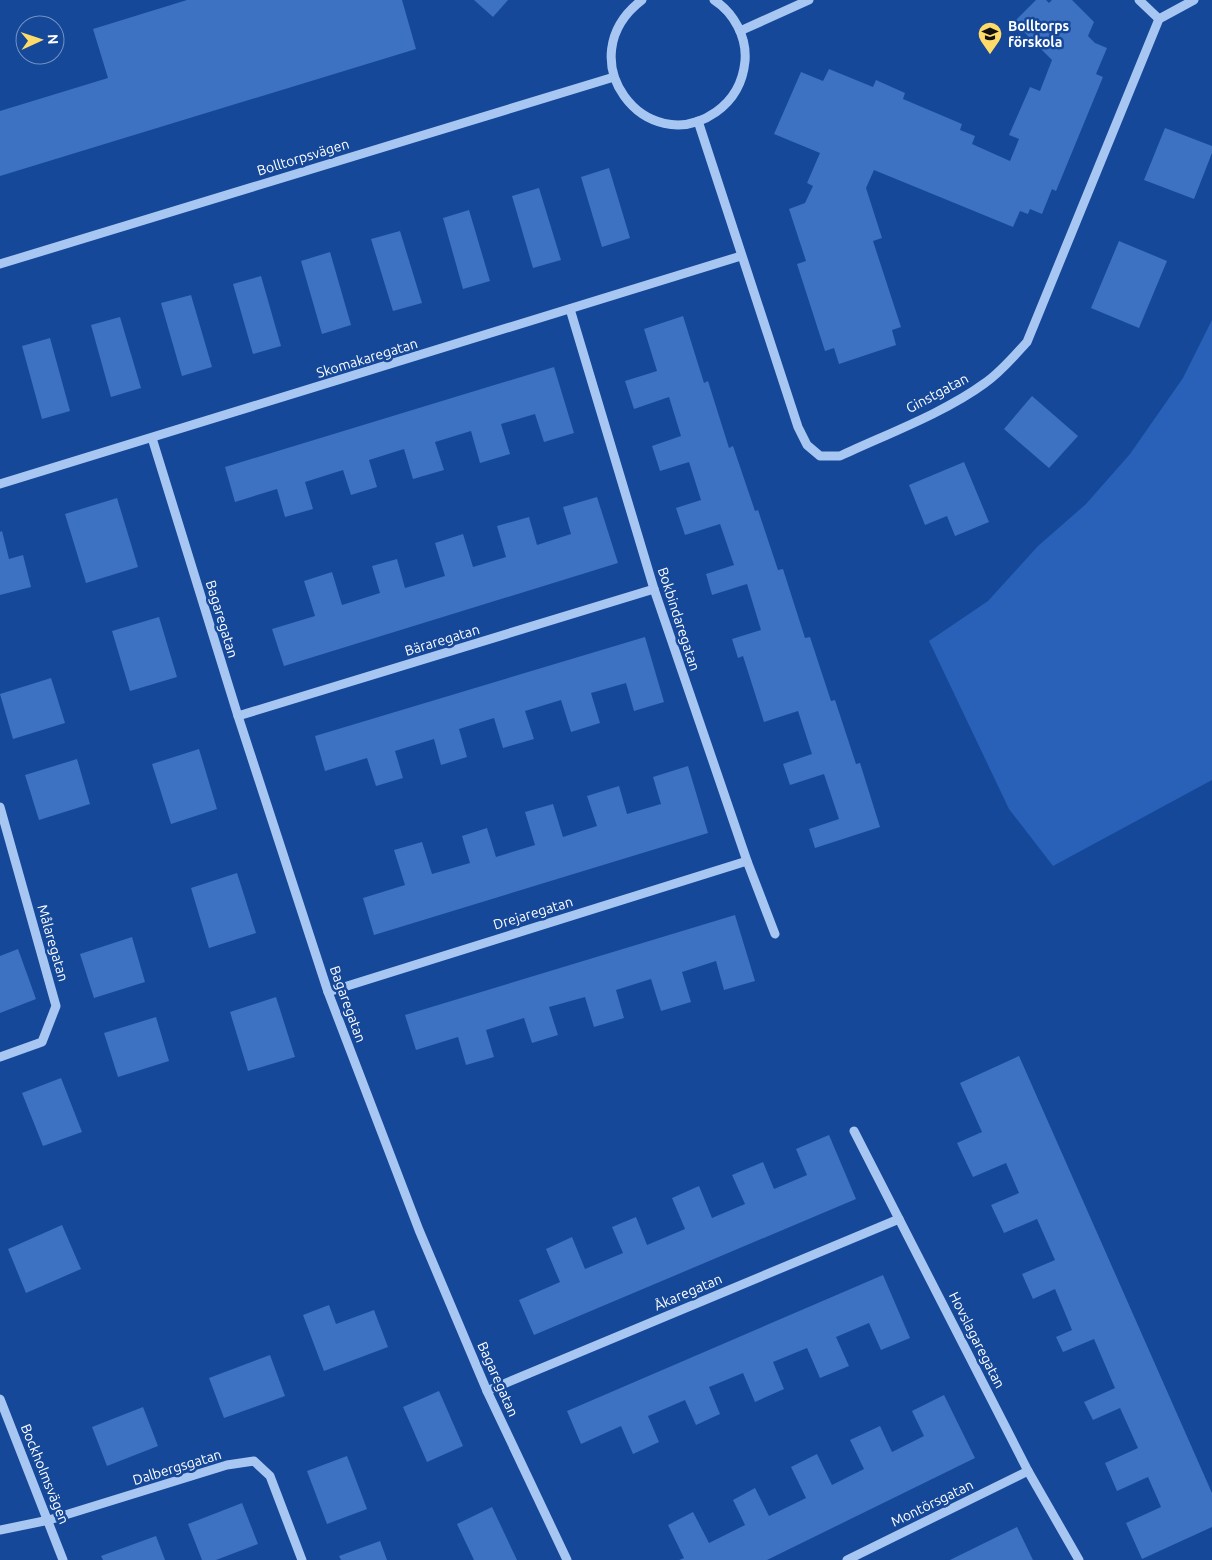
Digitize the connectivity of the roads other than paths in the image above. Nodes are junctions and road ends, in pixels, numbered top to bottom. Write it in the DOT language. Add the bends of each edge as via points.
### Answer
graph roads {
  1 [pos="642,0"];
  2 [pos="714,0"];
  3 [pos="809,0"];
  4 [pos="1139,0"];
  5 [pos="1194,0"];
  6 [pos="1159,19"];
  7 [pos="740,31"];
  8 [pos="614,77"];
  9 [pos="698,121"];
  10 [pos="741,256"];
  11 [pos="0,264"];
  12 [pos="570,309"];
  13 [pos="152,438"];
  14 [pos="0,484"];
  15 [pos="654,589"];
  16 [pos="238,716"];
  17 [pos="0,807"];
  18 [pos="747,861"];
  19 [pos="775,934"];
  20 [pos="328,992"];
  21 [pos="0,1057"];
  22 [pos="854,1131"];
  23 [pos="899,1219"];
  24 [pos="487,1391"];
  25 [pos="0,1399"];
  26 [pos="1028,1471"];
  27 [pos="49,1520"];
  28 [pos="0,1530"];
  29 [pos="63,1560"];
  30 [pos="302,1560"];
  31 [pos="567,1560"];
  32 [pos="847,1560"];
  33 [pos="1079,1560"];
  1 -- 8 [label="street" via="624,17 613,40 611,64"];
  2 -- 7 [label="street" via="726,10"];
  3 -- 7 [label="street"];
  4 -- 6 [label="street"];
  5 -- 6 [label="street"];
  6 -- 10 [label="street, Ginstgatan" via="1027,342 987,382 960,400 840,456 820,456 807,445 798,427"];
  7 -- 9 [label="street" via="745,58 738,86 722,108"];
  8 -- 9 [label="street" via="626,100 646,116 672,124"];
  8 -- 11 [label="street, Bolltorpsvägen"];
  9 -- 10 [label="street, Ginstgatan"];
  10 -- 12 [label="street, Skomakaregatan"];
  12 -- 13 [label="street, Skomakaregatan"];
  12 -- 15 [label="street, Bokbindaregatan"];
  13 -- 14 [label="street, Skomakaregatan"];
  13 -- 16 [label="street, Bagaregatan"];
  15 -- 16 [label="street, Bäraregatan"];
  15 -- 18 [label="street, Bokbindaregatan"];
  16 -- 20 [label="street, Bagaregatan"];
  17 -- 21 [label="street, Målaregatan" via="56,1006 42,1042"];
  18 -- 19 [label="street, Bokbindaregatan"];
  18 -- 20 [label="street, Drejaregatan"];
  20 -- 24 [label="street, Bagaregatan" via="419,1230"];
  22 -- 23 [label="street, Hovslagaregatan"];
  23 -- 24 [label="street, Åkaregatan"];
  23 -- 26 [label="street, Hovslagaregatan"];
  24 -- 31 [label="street, Bagaregatan"];
  25 -- 27 [label="street, Bockholmsvägen"];
  26 -- 32 [label="street, Montörsgatan"];
  26 -- 33 [label="street, Hovslagaregatan"];
  27 -- 28 [label="street, Dalbergsgatan"];
  27 -- 29 [label="street, Bockholmsvägen"];
  27 -- 30 [label="street, Dalbergsgatan" via="226,1465 254,1462 270,1476"];
}
